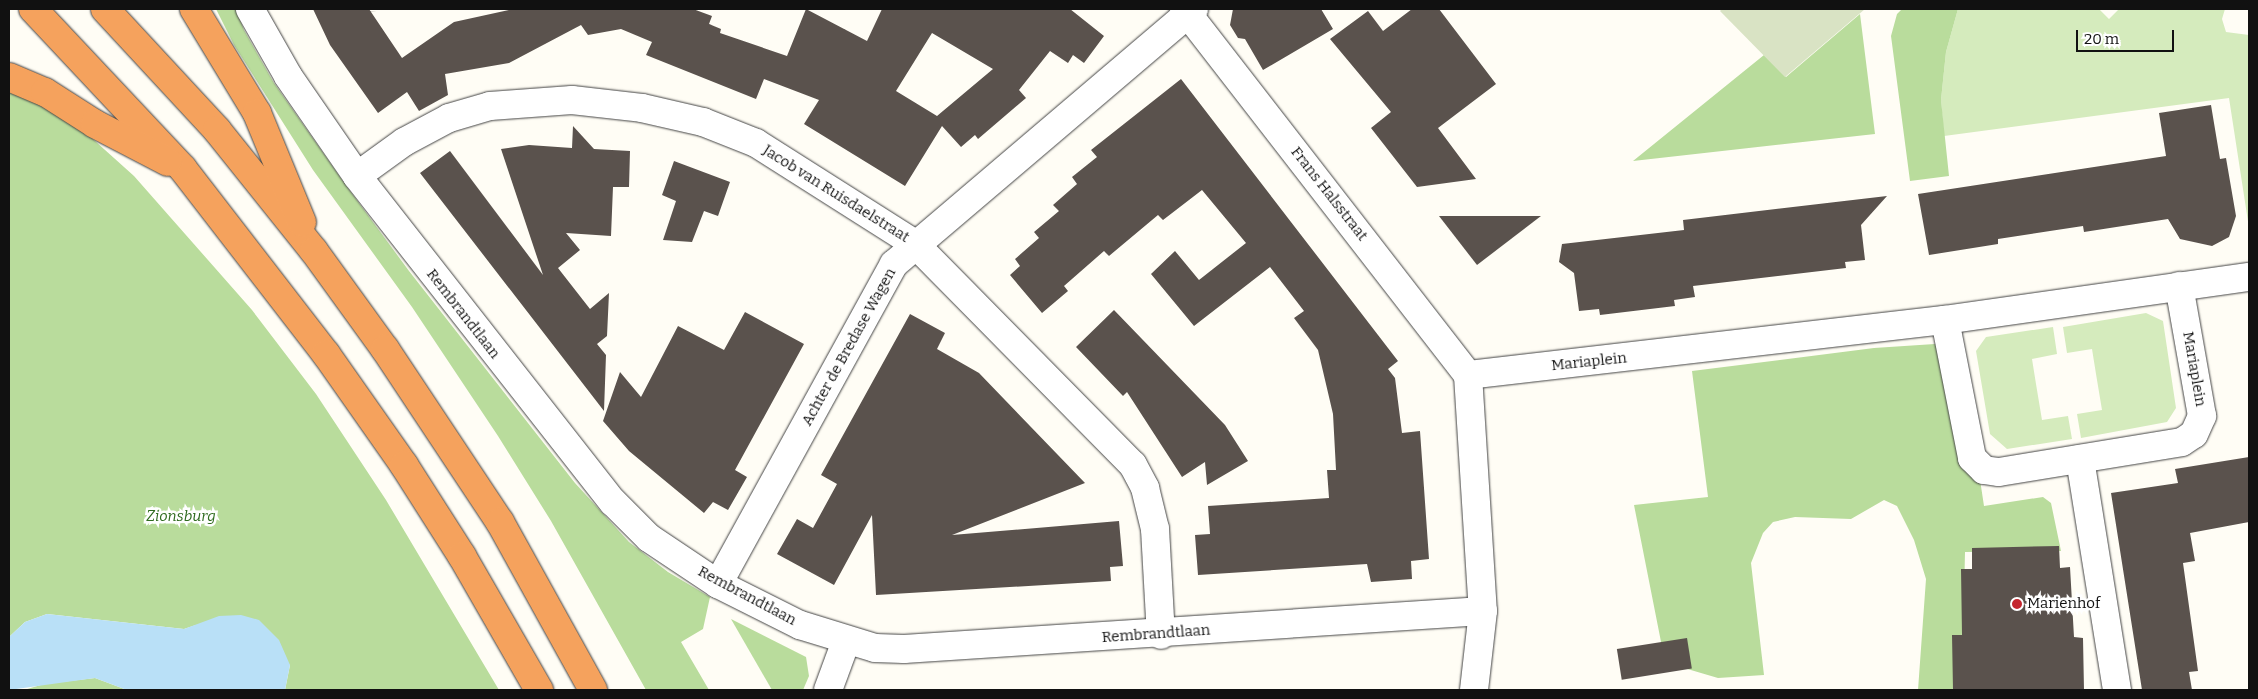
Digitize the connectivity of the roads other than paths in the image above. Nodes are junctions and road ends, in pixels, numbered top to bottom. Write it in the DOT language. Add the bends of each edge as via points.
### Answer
graph roads {
  1 [pos="34,9"];
  2 [pos="105,9"];
  3 [pos="194,9"];
  4 [pos="250,9"];
  5 [pos="1189,10"];
  6 [pos="9,77"];
  7 [pos="183,169"];
  8 [pos="357,176"];
  9 [pos="915,244"];
  10 [pos="314,251"];
  11 [pos="2249,277"];
  12 [pos="2179,286"];
  13 [pos="1945,320"];
  14 [pos="1468,375"];
  15 [pos="2080,459"];
  16 [pos="718,584"];
  17 [pos="1483,611"];
  18 [pos="1161,635"];
  19 [pos="846,641"];
  20 [pos="539,690"];
  21 [pos="594,690"];
  22 [pos="828,690"];
  23 [pos="1474,690"];
  24 [pos="2117,690"];
  1 -- 7 [label="highway"];
  2 -- 10 [label="highway" via="217,130"];
  3 -- 10 [label="highway" via="257,113"];
  4 -- 8 [label="street, Rembrandtlaan" via="288,76"];
  5 -- 9 [label="street, Achter de Bredase Wagen"];
  5 -- 14 [label="street, Frans Halsstraat"];
  6 -- 7 [label="highway" via="46,92 95,124"];
  7 -- 20 [label="highway" via="326,354 404,465 462,556"];
  8 -- 9 [label="street, Jacob van Ruisdaelstraat" via="412,138 449,118 490,106 572,100 642,108 703,122 756,143"];
  8 -- 16 [label="street, Rembrandtlaan" via="520,388 613,502 649,538"];
  9 -- 16 [label="street, Achter de Bredase Wagen" via="894,264"];
  9 -- 18 [label="street, Jacob van Ruisdaelstraat" via="1133,465 1145,488 1155,529"];
  10 -- 21 [label="highway" via="447,439 500,522"];
  11 -- 12 [label="street"];
  12 -- 13 [label="street, Mariaplein"];
  12 -- 15 [label="street, Mariaplein" via="2202,416 2194,434 2182,442"];
  13 -- 14 [label="street, Mariaplein"];
  13 -- 15 [label="street, Mariaplein" via="1972,458 1984,470 1999,472"];
  14 -- 17 [label="street"];
  15 -- 24 [label="street"];
  16 -- 19 [label="street, Rembrandtlaan" via="800,626"];
  17 -- 18 [label="street, Rembrandtlaan"];
  17 -- 23 [label="street"];
  18 -- 19 [label="street, Rembrandtlaan" via="904,650"];
  19 -- 22 [label="street"];
}
